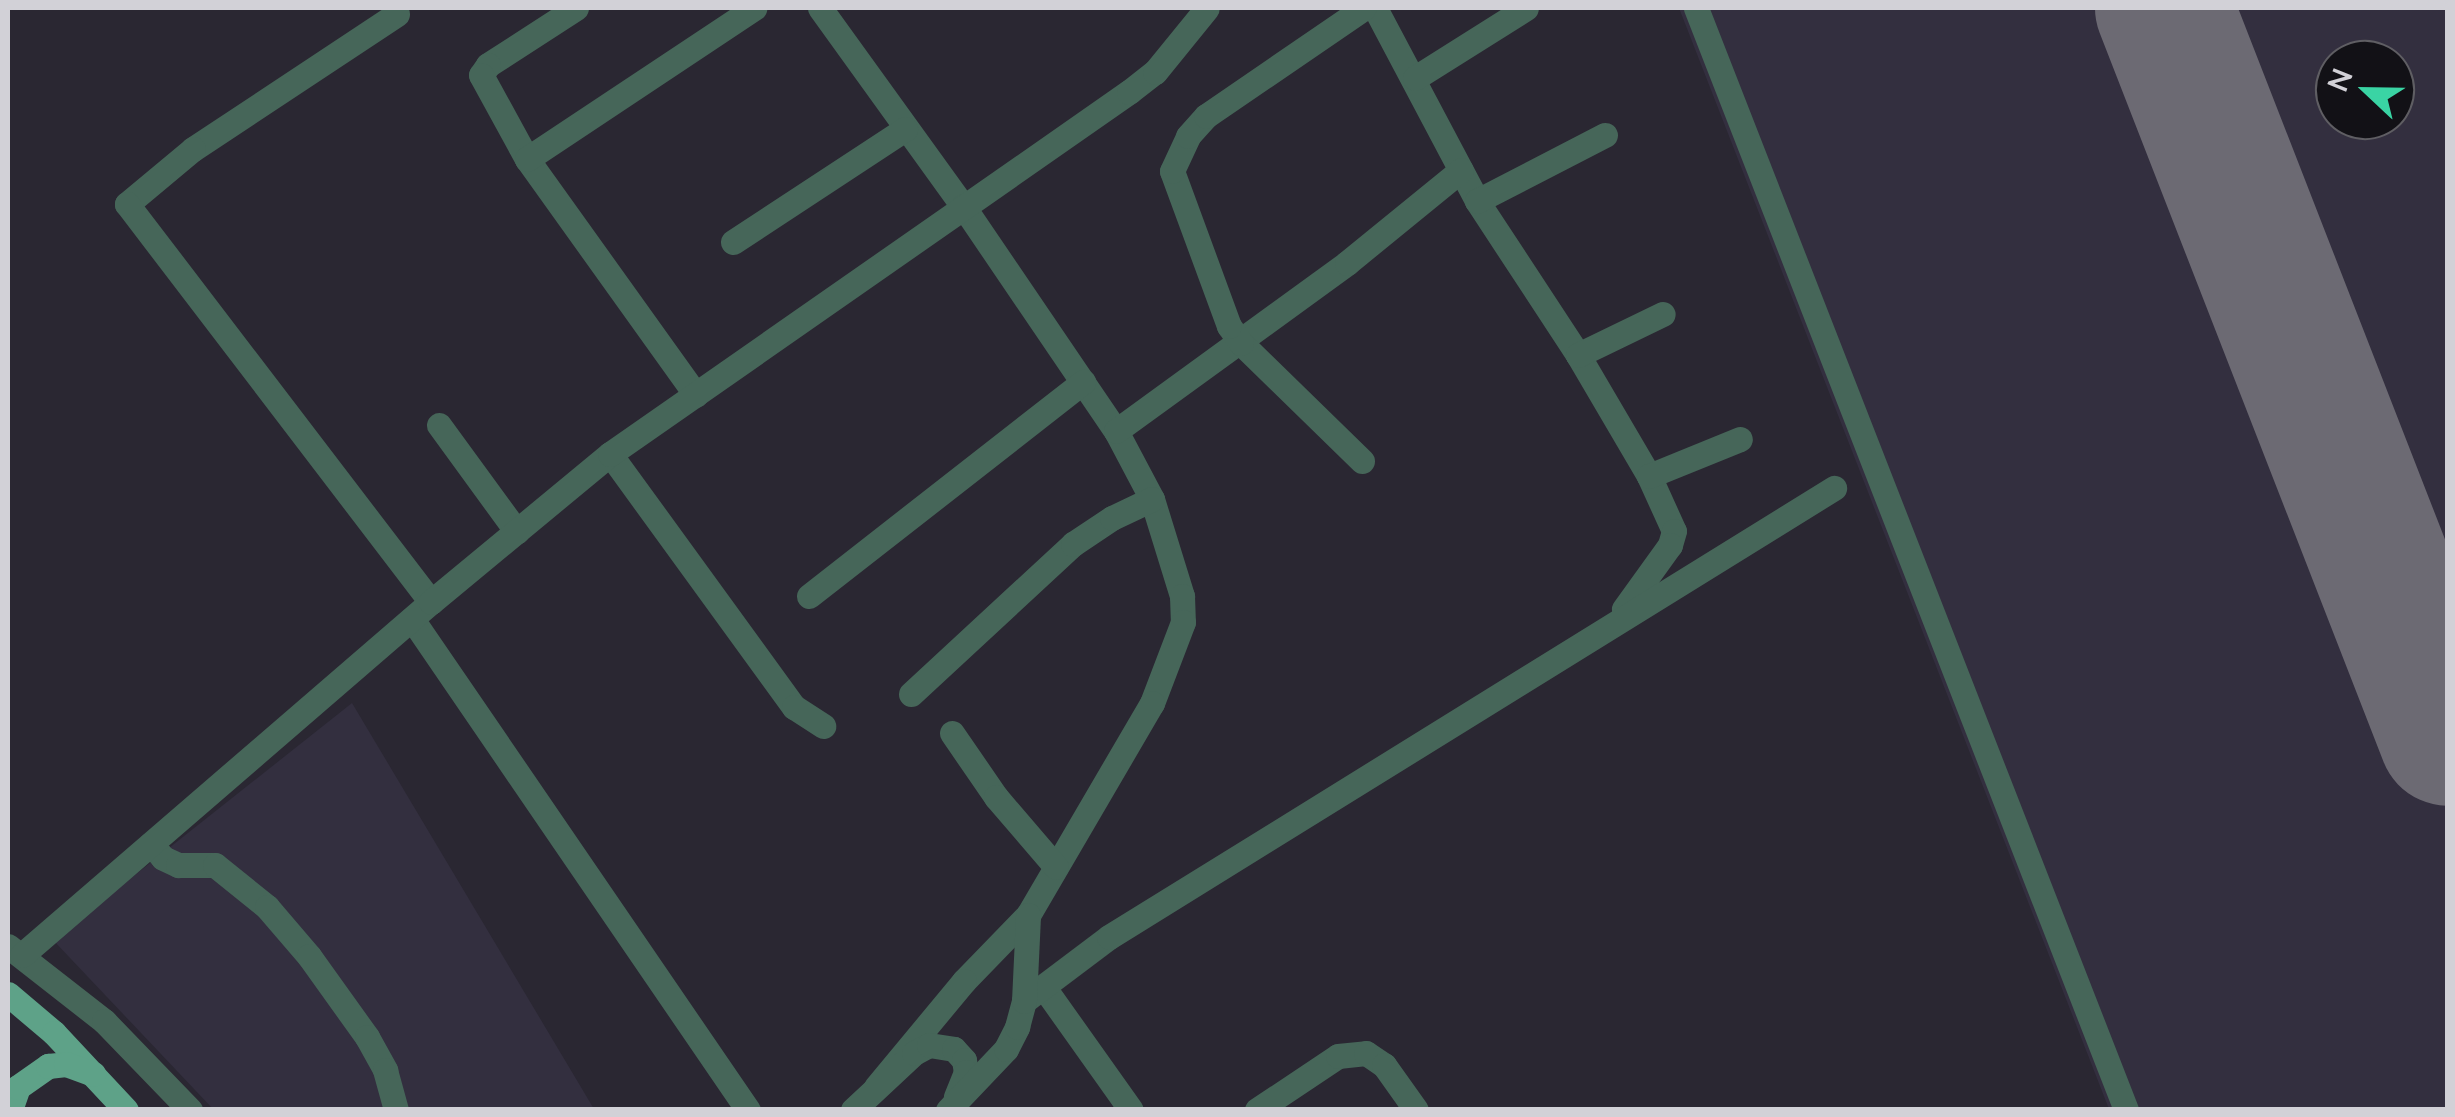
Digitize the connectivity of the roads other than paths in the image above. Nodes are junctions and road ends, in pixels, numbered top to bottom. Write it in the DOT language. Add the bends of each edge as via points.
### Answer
graph roads {
  1 [pos="576,8"];
  2 [pos="754,8"];
  3 [pos="820,8"];
  4 [pos="1364,8"];
  5 [pos="1376,8"];
  6 [pos="1526,8"];
  7 [pos="1696,8"];
  8 [pos="1195,12"];
  9 [pos="397,14"];
  10 [pos="1414,78"];
  11 [pos="904,129"];
  12 [pos="1606,135"];
  13 [pos="527,159"];
  14 [pos="1462,170"];
  15 [pos="1477,202"];
  16 [pos="963,206"];
  17 [pos="733,242"];
  18 [pos="1663,314"];
  19 [pos="1241,344"];
  20 [pos="1578,355"];
  21 [pos="1084,382"];
  22 [pos="696,395"];
  23 [pos="439,426"];
  24 [pos="1116,431"];
  25 [pos="1740,439"];
  26 [pos="610,454"];
  27 [pos="1362,461"];
  28 [pos="1649,476"];
  29 [pos="1834,488"];
  30 [pos="1152,499"];
  31 [pos="517,532"];
  32 [pos="809,596"];
  33 [pos="422,610"];
  34 [pos="1618,617"];
  35 [pos="911,694"];
  36 [pos="823,726"];
  37 [pos="952,733"];
  38 [pos="151,844"];
  39 [pos="1056,867"];
  40 [pos="1028,915"];
  41 [pos="15,951"];
  42 [pos="8,994"];
  43 [pos="1034,995"];
  44 [pos="97,1077"];
  45 [pos="876,1087"];
  46 [pos="10,1110"];
  47 [pos="126,1110"];
  48 [pos="190,1110"];
  49 [pos="396,1110"];
  50 [pos="748,1110"];
  51 [pos="853,1110"];
  52 [pos="948,1110"];
  53 [pos="1131,1110"];
  54 [pos="1257,1110"];
  55 [pos="1416,1110"];
  56 [pos="2126,1110"];
  1 -- 13 [label="street" via="481,76"];
  2 -- 13 [label="street"];
  3 -- 11 [label="street"];
  4 -- 19 [label="street" via="1217,107 1175,160 1177,191 1216,298"];
  5 -- 10 [label="street"];
  6 -- 10 [label="street"];
  7 -- 56 [label="street"];
  8 -- 16 [label="street" via="1155,72"];
  9 -- 33 [label="street" via="193,149 127,204"];
  10 -- 14 [label="street"];
  11 -- 16 [label="street"];
  11 -- 17 [label="street"];
  12 -- 15 [label="street"];
  13 -- 22 [label="street"];
  14 -- 15 [label="street"];
  14 -- 19 [label="street"];
  15 -- 20 [label="street"];
  16 -- 21 [label="street"];
  16 -- 22 [label="street"];
  18 -- 20 [label="street"];
  19 -- 24 [label="street"];
  19 -- 27 [label="street"];
  20 -- 28 [label="street"];
  21 -- 24 [label="street"];
  21 -- 32 [label="street"];
  22 -- 26 [label="street"];
  23 -- 31 [label="street"];
  24 -- 30 [label="street"];
  25 -- 28 [label="street"];
  26 -- 31 [label="street"];
  26 -- 36 [label="street" via="794,707"];
  28 -- 34 [label="street" via="1674,536"];
  29 -- 34 [label="street"];
  30 -- 35 [label="street" via="1074,544"];
  30 -- 39 [label="street" via="1182,596 1177,648"];
  31 -- 33 [label="street"];
  33 -- 38 [label="street"];
  33 -- 50 [label="street"];
  34 -- 43 [label="street" via="1109,937"];
  37 -- 39 [label="street"];
  38 -- 41 [label="street"];
  38 -- 49 [label="street" via="178,865 215,865 267,907 367,1037"];
  39 -- 40 [label="street"];
  40 -- 43 [label="street"];
  40 -- 45 [label="street"];
  41 -- 48 [label="street" via="104,1022"];
  42 -- 44 [label="main road"];
  43 -- 52 [label="street" via="1006,1050"];
  43 -- 53 [label="street"];
  44 -- 46 [label="main road" via="66,1064 48,1066 18,1087"];
  44 -- 47 [label="main road"];
  45 -- 51 [label="street"];
  45 -- 52 [label="street" via="914,1052 941,1044 954,1049 966,1072"];
  54 -- 55 [label="street" via="1338,1056 1366,1054 1384,1065"];
}
